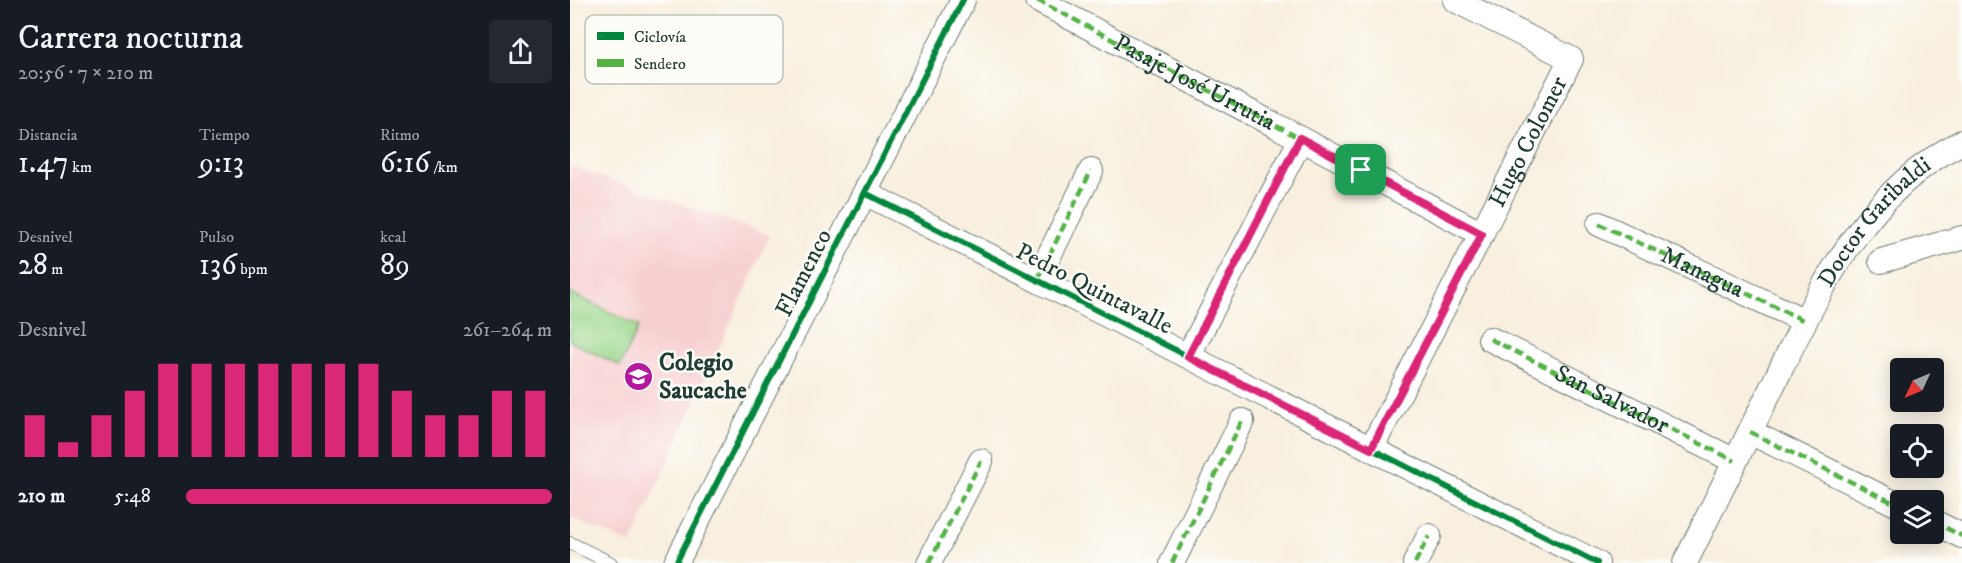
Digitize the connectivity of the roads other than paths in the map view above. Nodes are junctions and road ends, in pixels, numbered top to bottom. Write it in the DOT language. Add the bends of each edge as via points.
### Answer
graph roads {
  1 [pos="963,0"];
  2 [pos="1036,0"];
  3 [pos="1455,0"];
  4 [pos="1300,138"];
  5 [pos="1962,142"];
  6 [pos="1091,171"];
  7 [pos="865,193"];
  8 [pos="1599,224"];
  9 [pos="1482,234"];
  10 [pos="1962,238"];
  11 [pos="1881,261"];
  12 [pos="1037,280"];
  13 [pos="1805,321"];
  14 [pos="1490,339"];
  15 [pos="1188,357"];
  16 [pos="1242,421"];
  17 [pos="1750,432"];
  18 [pos="1371,449"];
  19 [pos="981,461"];
  20 [pos="1735,461"];
  21 [pos="1890,501"];
  22 [pos="1944,527"];
  23 [pos="1429,536"];
  24 [pos="1962,536"];
  25 [pos="570,543"];
  26 [pos="611,563"];
  27 [pos="676,563"];
  28 [pos="929,563"];
  29 [pos="1172,563"];
  30 [pos="1415,563"];
  31 [pos="1597,563"];
  32 [pos="1685,563"];
  1 -- 7 [label="street, Flamenco"];
  2 -- 4 [label="street, Pasaje José Urrutia"];
  3 -- 9 [label="street, Hugo Colomer" via="1571,59"];
  4 -- 9 [label="street, Pasaje José Urrutia"];
  4 -- 15 [label="street"];
  5 -- 13 [label="street, Doctor Garibaldi" via="1930,162 1875,211 1832,270"];
  6 -- 12 [label="street"];
  7 -- 12 [label="street, Pedro Quintavalle"];
  7 -- 27 [label="street, Flamenco"];
  8 -- 13 [label="street, Managua"];
  9 -- 18 [label="street, Hugo Colomer"];
  10 -- 11 [label="street"];
  12 -- 15 [label="street, Pedro Quintavalle"];
  13 -- 17 [label="street, Doctor Garibaldi"];
  14 -- 20 [label="street, San Salvador"];
  15 -- 18 [label="street, Pedro Quintavalle"];
  16 -- 29 [label="street"];
  17 -- 20 [label="street, Doctor Garibaldi"];
  17 -- 21 [label="street"];
  18 -- 31 [label="street, Pedro Quintavalle"];
  19 -- 28 [label="street"];
  20 -- 32 [label="street, Doctor Garibaldi"];
  22 -- 24 [label="street"];
  23 -- 30 [label="street"];
  25 -- 26 [label="lane"];
}
